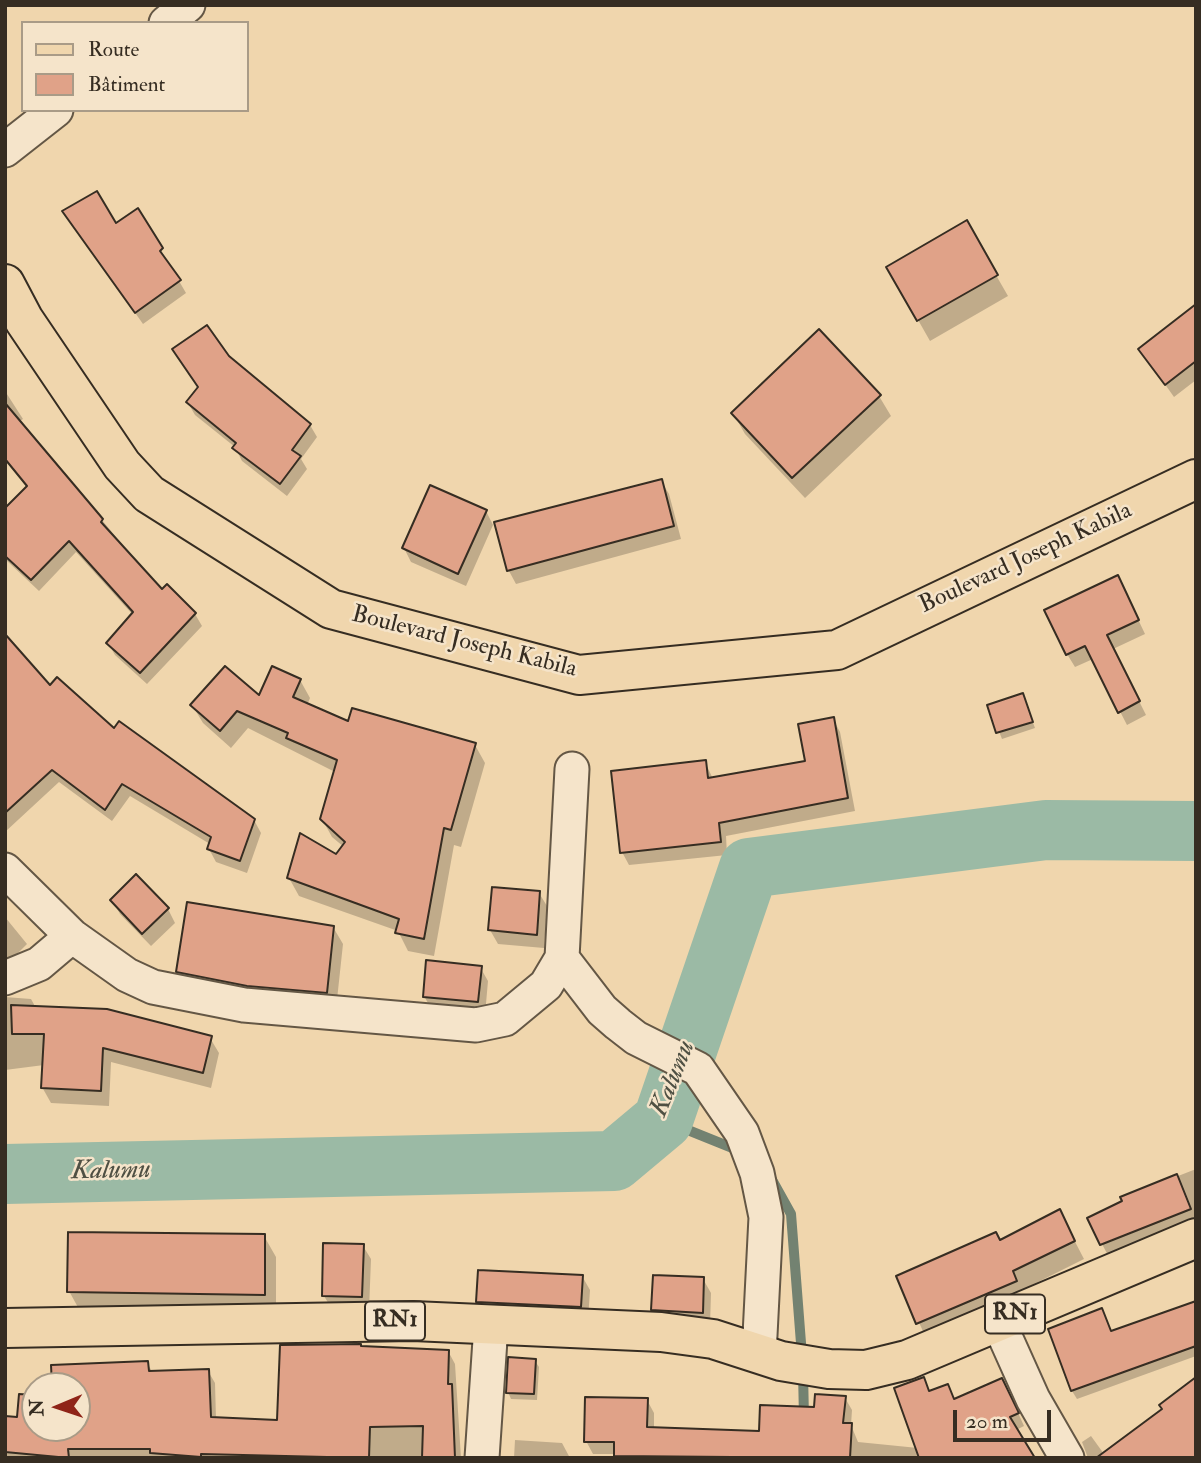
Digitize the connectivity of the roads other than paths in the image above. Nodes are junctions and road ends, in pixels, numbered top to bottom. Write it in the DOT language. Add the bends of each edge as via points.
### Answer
graph roads {
  1 [pos="188,5"];
  2 [pos="168,21"];
  3 [pos="53,112"];
  4 [pos="5,150"];
  5 [pos="5,284"];
  6 [pos="1196,479"];
  7 [pos="572,769"];
  8 [pos="5,870"];
  9 [pos="72,936"];
  10 [pos="562,958"];
  11 [pos="5,978"];
  12 [pos="1196,1238"];
  13 [pos="998,1321"];
  14 [pos="491,1325"];
  15 [pos="5,1328"];
  16 [pos="770,1358"];
  17 [pos="482,1458"];
  18 [pos="1066,1458"];
  1 -- 2 [label="street"];
  3 -- 4 [label="street"];
  5 -- 6 [label="main road, Boulevard Joseph Kabila" via="24,320 122,465 149,494 331,608 579,675 837,650"];
  7 -- 10 [label="street"];
  8 -- 9 [label="street"];
  9 -- 10 [label="street" via="127,975 153,987 244,1005 476,1025 505,1019 526,1003 546,985"];
  9 -- 11 [label="street" via="38,964"];
  10 -- 16 [label="street" via="602,1010 636,1038 698,1069 742,1133 757,1172 766,1217"];
  12 -- 13 [label="main road, RN1"];
  13 -- 16 [label="main road, RN1" via="907,1360 866,1370 829,1369"];
  13 -- 18 [label="street"];
  14 -- 15 [label="main road, RN1" via="337,1321"];
  14 -- 16 [label="main road, RN1" via="661,1332 713,1339"];
  14 -- 17 [label="street"];
}
